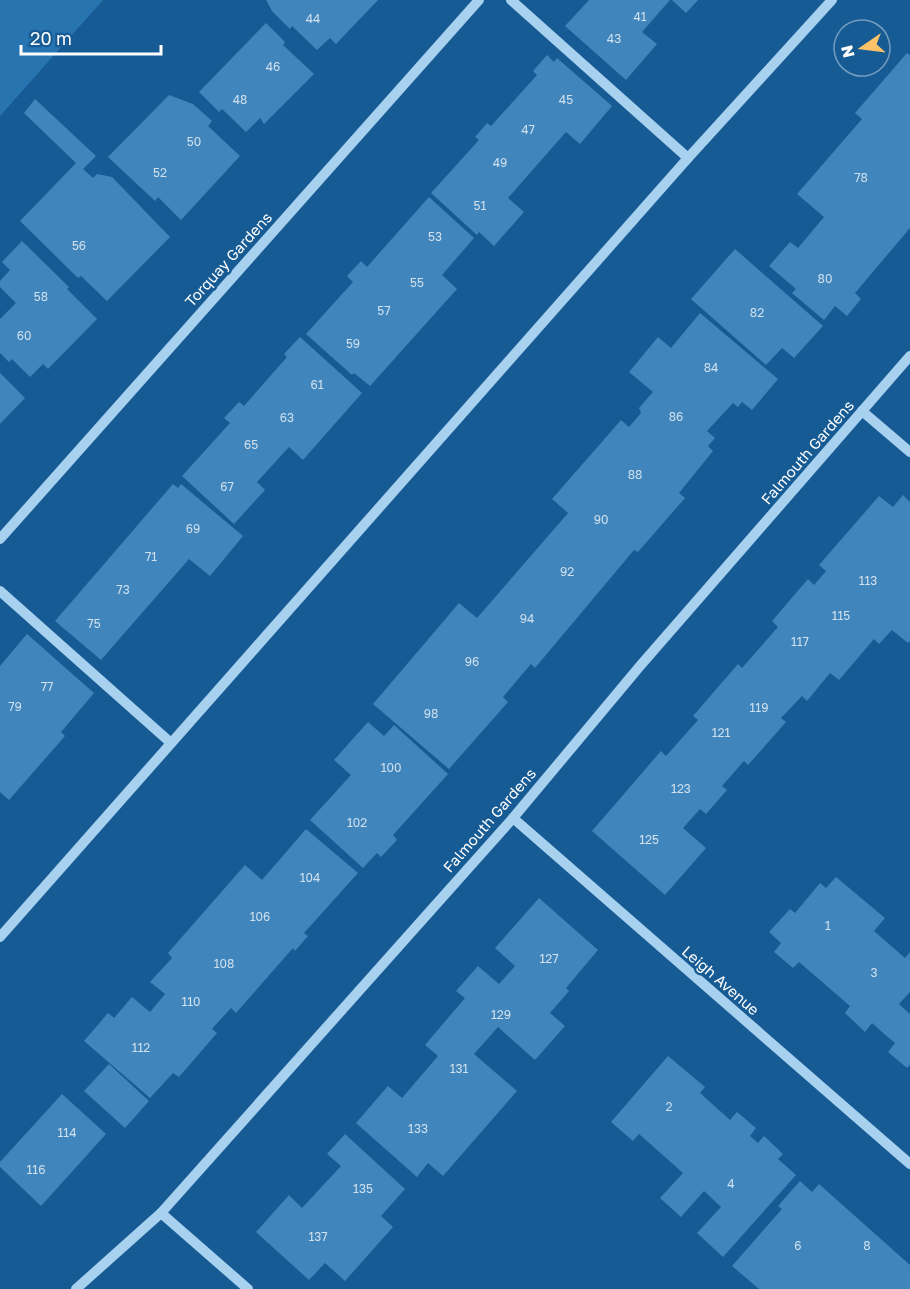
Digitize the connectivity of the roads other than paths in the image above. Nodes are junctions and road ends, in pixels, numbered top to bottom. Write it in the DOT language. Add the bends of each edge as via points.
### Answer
graph roads {
  1 [pos="479,0"];
  2 [pos="511,0"];
  3 [pos="832,0"];
  4 [pos="688,158"];
  5 [pos="910,356"];
  6 [pos="862,411"];
  7 [pos="910,452"];
  8 [pos="0,539"];
  9 [pos="0,591"];
  10 [pos="171,742"];
  11 [pos="513,818"];
  12 [pos="0,937"];
  13 [pos="910,1164"];
  14 [pos="161,1213"];
  15 [pos="76,1289"];
  16 [pos="248,1289"];
  1 -- 8 [label="street, Torquay Gardens"];
  2 -- 4 [label="street"];
  3 -- 4 [label="street"];
  4 -- 10 [label="street"];
  5 -- 6 [label="street, Falmouth Gardens"];
  6 -- 7 [label="street"];
  6 -- 11 [label="street, Falmouth Gardens"];
  9 -- 10 [label="street"];
  10 -- 12 [label="street"];
  11 -- 13 [label="street, Leigh Avenue"];
  11 -- 14 [label="street, Falmouth Gardens"];
  14 -- 15 [label="street, Falmouth Gardens"];
  14 -- 16 [label="street"];
}
